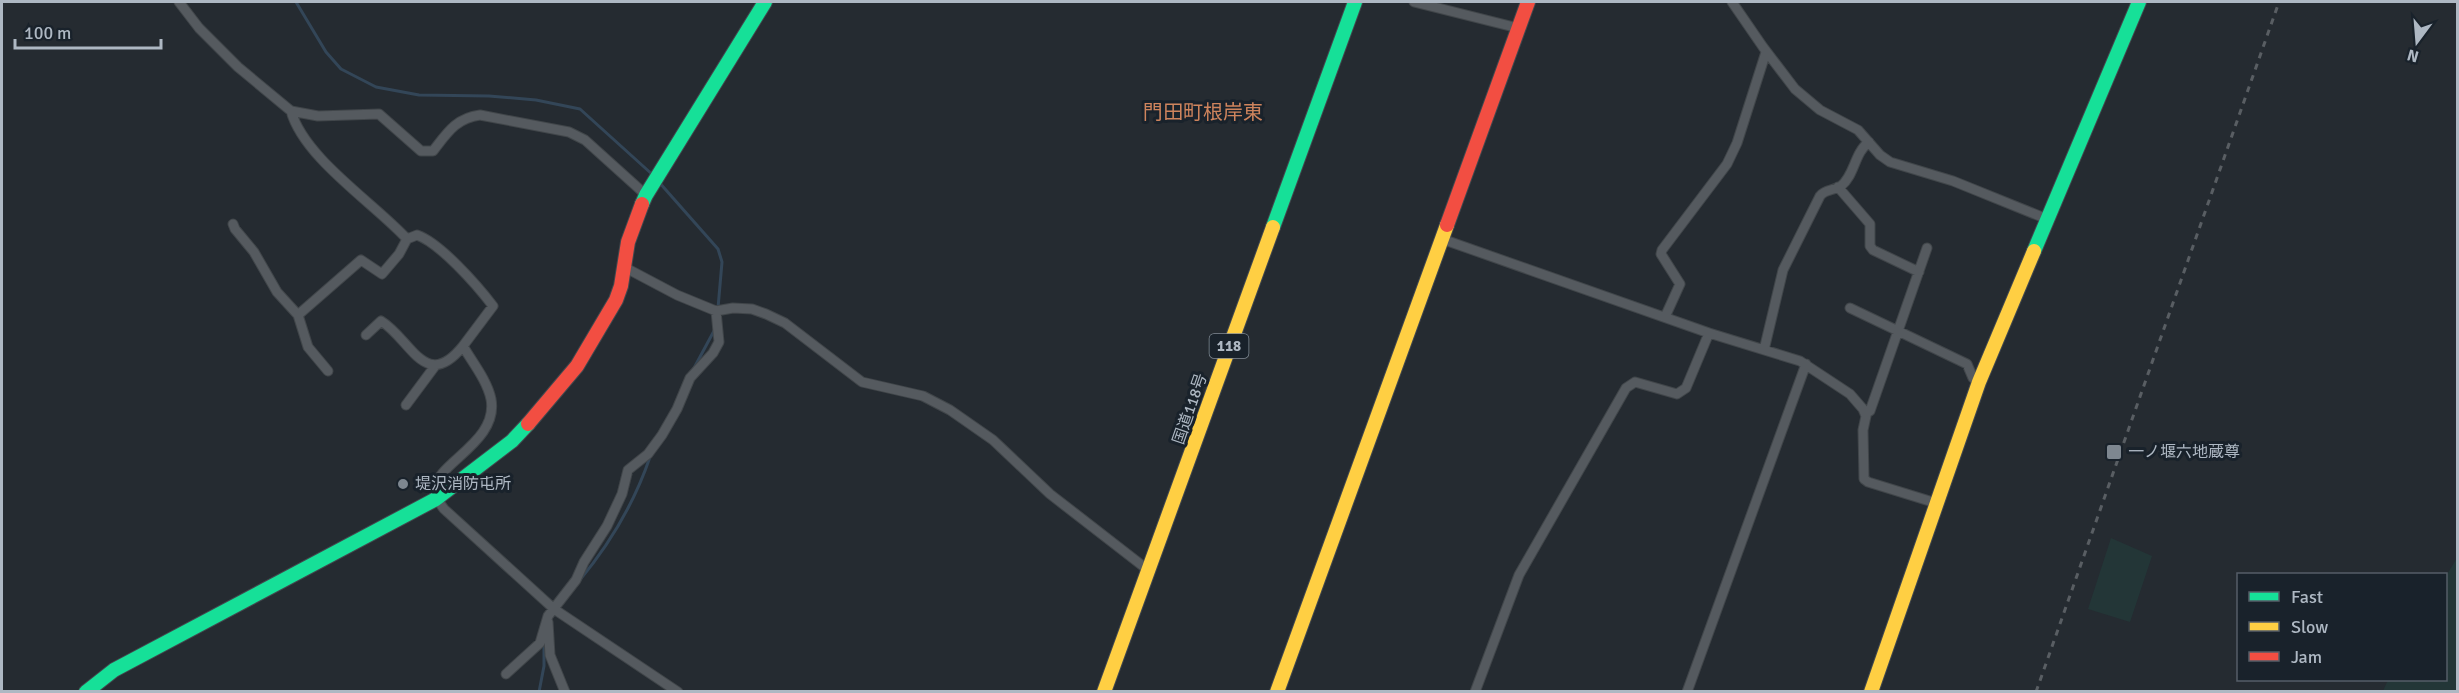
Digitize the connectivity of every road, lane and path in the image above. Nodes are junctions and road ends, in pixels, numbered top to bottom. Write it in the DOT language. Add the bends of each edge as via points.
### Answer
graph roads {
  1 [pos="179,2"];
  2 [pos="765,2"];
  3 [pos="1355,2"];
  4 [pos="1414,2"];
  5 [pos="1528,2"];
  6 [pos="1732,2"];
  7 [pos="2139,2"];
  8 [pos="1518,28"];
  9 [pos="1766,52"];
  10 [pos="291,111"];
  11 [pos="1869,142"];
  12 [pos="1838,187"];
  13 [pos="646,195"];
  14 [pos="2047,219"];
  15 [pos="233,224"];
  16 [pos="407,239"];
  17 [pos="1442,239"];
  18 [pos="1927,248"];
  19 [pos="624,267"];
  20 [pos="1918,272"];
  21 [pos="1850,308"];
  22 [pos="716,311"];
  23 [pos="298,315"];
  24 [pos="1665,317"];
  25 [pos="1898,331"];
  26 [pos="1709,333"];
  27 [pos="366,334"];
  28 [pos="463,346"];
  29 [pos="1764,350"];
  30 [pos="1806,364"];
  31 [pos="435,366"];
  32 [pos="328,371"];
  33 [pos="1979,382"];
  34 [pos="406,405"];
  35 [pos="1865,414"];
  36 [pos="436,499"];
  37 [pos="1936,503"];
  38 [pos="1148,570"];
  39 [pos="551,612"];
  40 [pos="506,674"];
  41 [pos="86,692"];
  42 [pos="565,692"];
  43 [pos="678,692"];
  44 [pos="1104,692"];
  45 [pos="1277,692"];
  46 [pos="1475,692"];
  47 [pos="1688,692"];
  48 [pos="1871,692"];
  1 -- 10 [label="street" via="238,67"];
  2 -- 13 [label="main road"];
  3 -- 38 [label="main road, 国道118号 / 118"];
  4 -- 8 [label="street"];
  5 -- 8 [label="main road"];
  6 -- 9 [label="street"];
  7 -- 14 [label="main road"];
  8 -- 17 [label="main road"];
  9 -- 11 [label="street" via="1807,101 1858,130"];
  9 -- 24 [label="street" via="1727,164 1662,250 1680,284"];
  10 -- 13 [label="street" via="318,116 379,114 421,151 428,152 433,151 453,124 480,114 569,132 585,140"];
  10 -- 16 [label="street" via="295,126 318,153"];
  11 -- 12 [label="street" via="1860,149 1848,178"];
  11 -- 14 [label="street" via="1890,162 1953,181"];
  12 -- 20 [label="street" via="1870,224 1870,246"];
  12 -- 29 [label="street" via="1820,196 1790,253"];
  13 -- 19 [label="main road" via="628,242"];
  14 -- 33 [label="main road"];
  15 -- 23 [label="street" via="255,252 277,292"];
  16 -- 23 [label="street" via="382,274 361,260"];
  16 -- 28 [label="street" via="417,234 429,239 492,306"];
  17 -- 24 [label="street"];
  17 -- 45 [label="main road"];
  18 -- 20 [label="street"];
  19 -- 22 [label="street"];
  19 -- 36 [label="main road" via="616,300 577,366 512,441"];
  20 -- 25 [label="street"];
  21 -- 25 [label="street"];
  22 -- 38 [label="street" via="752,309 766,314 785,323 862,382 923,396 950,410 993,440 1050,494"];
  22 -- 39 [label="street" via="719,342 713,353 690,378 662,435 648,454 628,470 607,526 576,580"];
  23 -- 32 [label="street" via="308,346"];
  24 -- 26 [label="street"];
  25 -- 33 [label="street" via="1967,364"];
  25 -- 35 [label="street" via="1870,411"];
  26 -- 29 [label="street"];
  26 -- 46 [label="street" via="1681,392 1635,382 1626,388 1513,586"];
  27 -- 31 [label="street" via="381,321 394,329 414,356"];
  28 -- 31 [label="street" via="453,358"];
  28 -- 36 [label="street" via="489,391 490,417 480,437 439,477 434,488"];
  29 -- 30 [label="street"];
  30 -- 35 [label="street" via="1850,394"];
  30 -- 47 [label="street"];
  31 -- 34 [label="street"];
  33 -- 37 [label="main road"];
  35 -- 37 [label="street" via="1864,478"];
  36 -- 39 [label="street"];
  36 -- 41 [label="main road" via="114,670"];
  37 -- 48 [label="main road"];
  38 -- 44 [label="main road, 国道118号 / 118"];
  39 -- 40 [label="street" via="540,643"];
  39 -- 42 [label="street" via="550,655"];
  39 -- 43 [label="street"];
}
